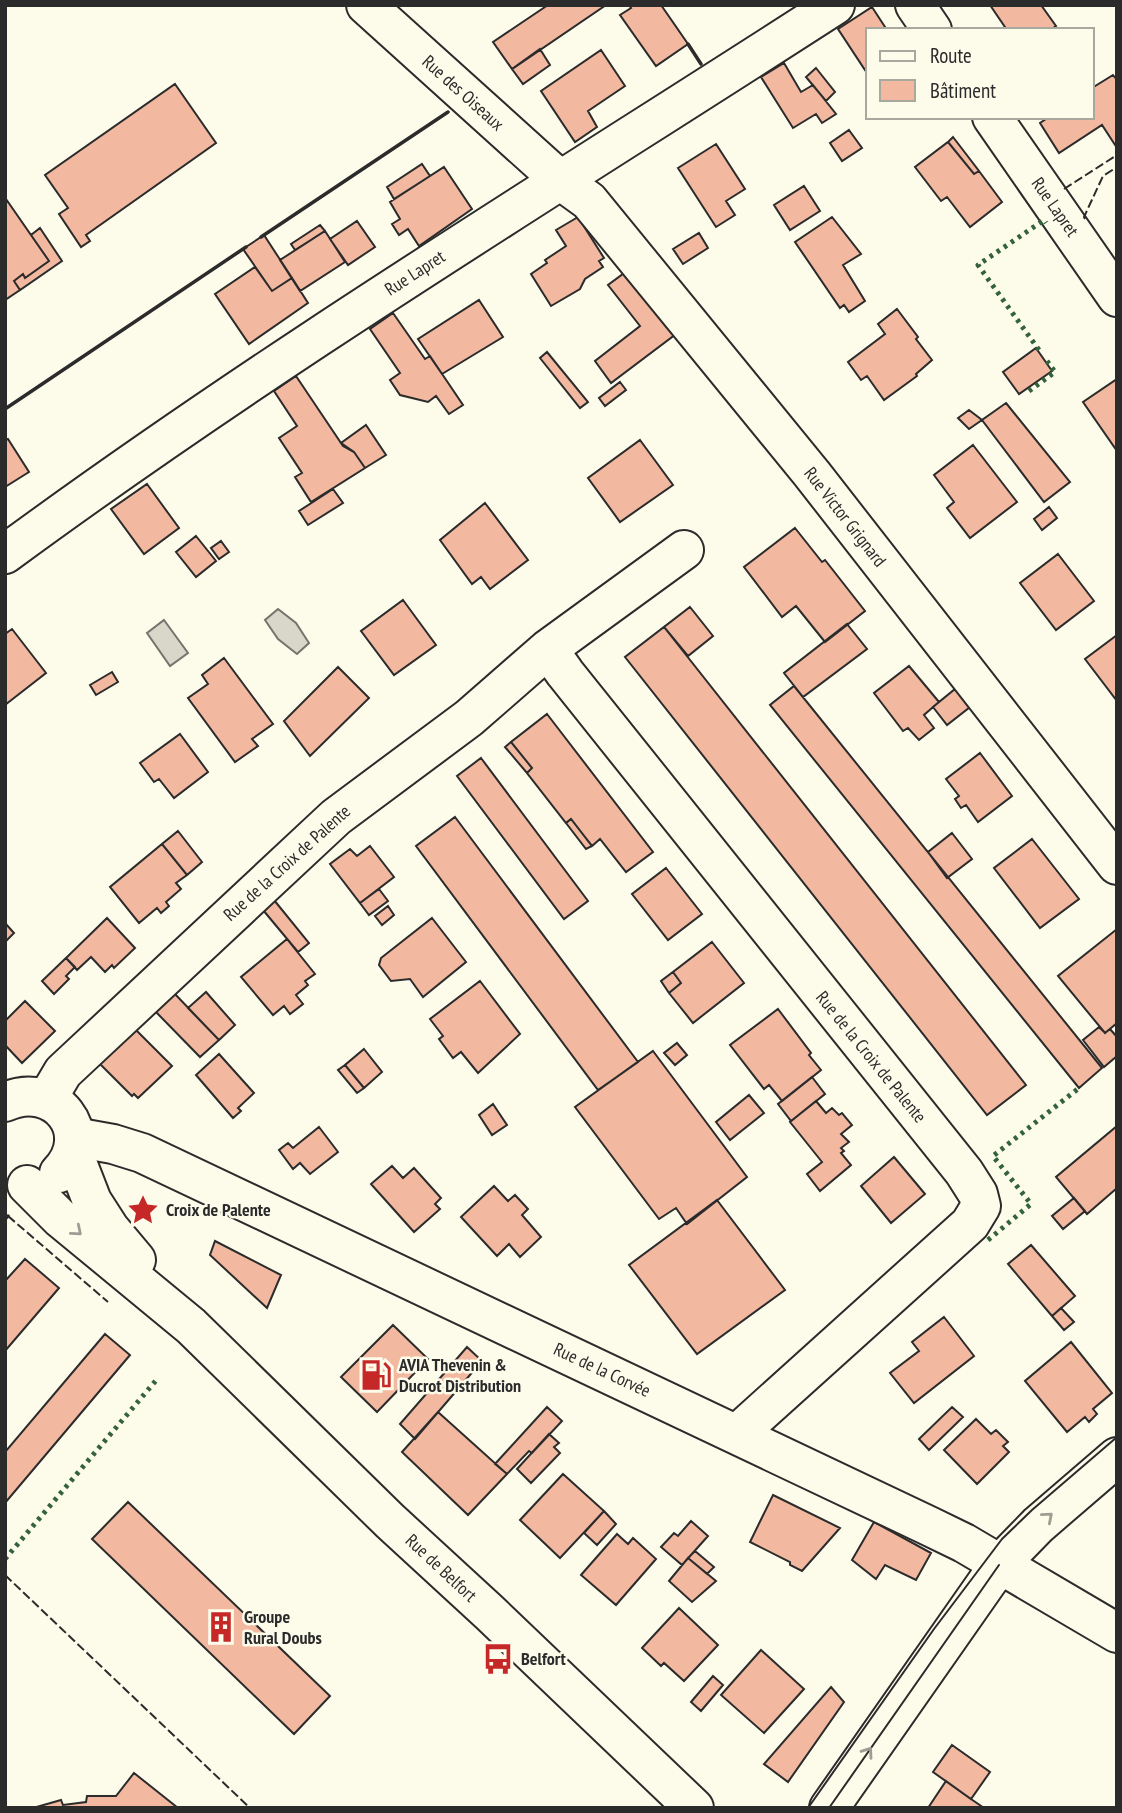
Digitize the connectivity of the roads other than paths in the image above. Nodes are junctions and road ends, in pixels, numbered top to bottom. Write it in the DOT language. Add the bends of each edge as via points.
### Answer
graph roads {
  1 [pos="366,5"];
  2 [pos="835,5"];
  3 [pos="915,5"];
  4 [pos="931,28"];
  5 [pos="993,119"];
  6 [pos="559,180"];
  7 [pos="1117,297"];
  8 [pos="684,550"];
  9 [pos="5,554"];
  10 [pos="548,649"];
  11 [pos="1117,865"];
  12 [pos="18,1098"];
  13 [pos="73,1144"];
  14 [pos="16,1181"];
  15 [pos="191,1326"];
  16 [pos="737,1434"];
  17 [pos="1117,1457"];
  18 [pos="999,1565"];
  19 [pos="1117,1633"];
  20 [pos="694,1808"];
  21 [pos="829,1808"];
  1 -- 6 [label="street, Rue des Oiseaux"];
  2 -- 6 [label="street, Rue Lapret"];
  3 -- 4 [label="street"];
  5 -- 7 [label="street, Rue Lapret"];
  6 -- 9 [label="street, Rue Lapret" via="326,330"];
  6 -- 11 [label="street, Rue Victor Grignard" via="589,201 769,421"];
  8 -- 10 [label="street, Rue de la Croix de Palente"];
  10 -- 12 [label="street, Rue de la Croix de Palente" via="468,718 336,817 63,1072"];
  10 -- 16 [label="street, Rue de la Croix de Palente" via="964,1172 981,1206 970,1224"];
  12 -- 13 [label="street, Rue de Belfort" via="57,1105 72,1125"];
  13 -- 14 [label="street" via="66,1166 55,1177 42,1183"];
  13 -- 15 [label="street, Rue de Belfort" via="92,1201 110,1229"];
  13 -- 16 [label="street, Rue de la Corvée" via="113,1144 142,1153"];
  14 -- 15 [label="street, Rue de Belfort, one-way"];
  15 -- 20 [label="street, Rue de Belfort"];
  16 -- 18 [label="street, Rue de la Corvée" via="964,1543"];
  18 -- 17 [label="street, one-way"];
  18 -- 19 [label="street, Rue de la Corvée"];
  21 -- 18 [label="street, one-way"];
}
